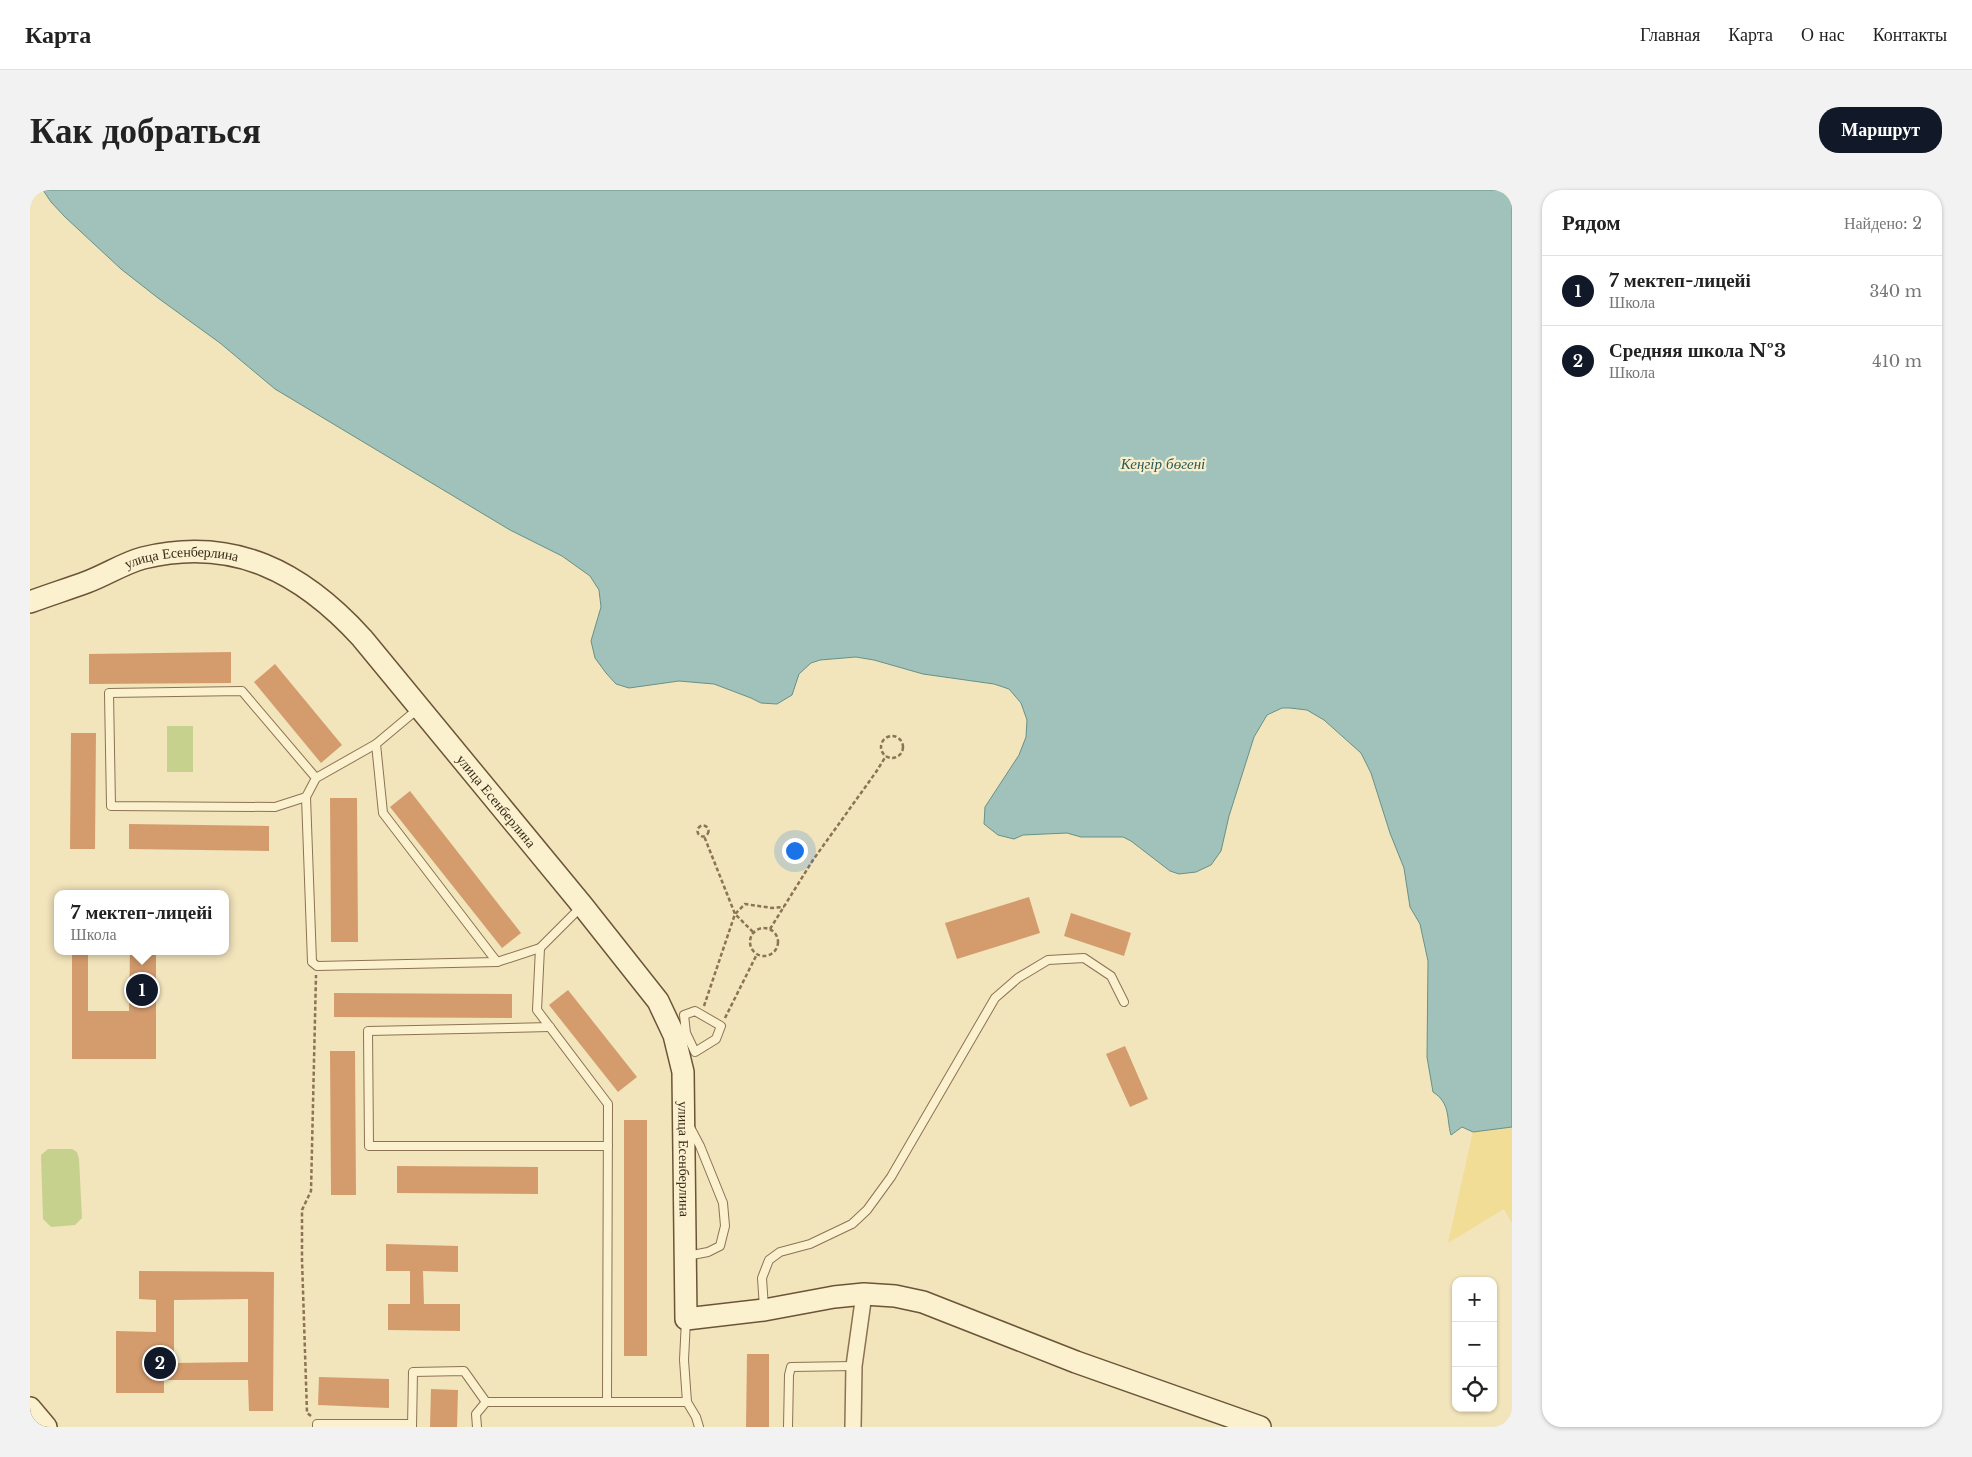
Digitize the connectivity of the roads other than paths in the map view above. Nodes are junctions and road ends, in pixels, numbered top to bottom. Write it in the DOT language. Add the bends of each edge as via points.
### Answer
graph roads {
  1 [pos="30,602"];
  2 [pos="419,708"];
  3 [pos="376,744"];
  4 [pos="316,778"];
  5 [pos="306,797"];
  6 [pos="582,905"];
  7 [pos="540,948"];
  8 [pos="497,962"];
  9 [pos="1124,1002"];
  10 [pos="550,1027"];
  11 [pos="680,1034"];
  12 [pos="683,1116"];
  13 [pos="608,1146"];
  14 [pos="685,1256"];
  15 [pos="864,1294"];
  16 [pos="764,1310"];
  17 [pos="686,1319"];
  18 [pos="854,1366"];
  19 [pos="486,1402"];
  20 [pos="607,1402"];
  21 [pos="687,1402"];
  22 [pos="30,1408"];
  23 [pos="317,1426"];
  24 [pos="412,1426"];
  25 [pos="46,1427"];
  26 [pos="477,1427"];
  27 [pos="699,1427"];
  28 [pos="788,1427"];
  29 [pos="853,1427"];
  30 [pos="1260,1427"];
  1 -- 2 [label="street, улица Есенберлина" via="142,559 173,553 211,552 248,558 289,576 338,611"];
  2 -- 3 [label="lane"];
  2 -- 6 [label="street, улица Есенберлина"];
  3 -- 4 [label="lane"];
  3 -- 8 [label="lane" via="383,813"];
  4 -- 5 [label="lane"];
  4 -- 5 [label="lane" via="242,691 110,693 111,806 275,807"];
  5 -- 8 [label="lane" via="312,962 317,966"];
  6 -- 7 [label="lane"];
  6 -- 11 [label="street, улица Есенберлина"];
  7 -- 8 [label="lane"];
  7 -- 10 [label="lane" via="537,1010"];
  9 -- 16 [label="lane" via="1111,976 1084,958 1048,960 1018,978 995,998 891,1177 867,1210 852,1224 810,1244 780,1252 770,1260 762,1278"];
  10 -- 13 [label="lane" via="608,1104"];
  10 -- 13 [label="lane" via="368,1031 369,1146"];
  11 -- 11 [label="lane" via="695,1052 716,1038 720,1026 695,1011 684,1015"];
  11 -- 12 [label="street, улица Есенберлина"];
  12 -- 14 [label="street, улица Есенберлина"];
  12 -- 14 [label="lane" via="700,1146 722,1203 725,1226 720,1246"];
  13 -- 20 [label="lane"];
  14 -- 17 [label="street, улица Есенберлина"];
  15 -- 16 [label="street"];
  15 -- 18 [label="street"];
  15 -- 30 [label="street" via="923,1302 1076,1362"];
  16 -- 17 [label="street"];
  17 -- 21 [label="lane"];
  18 -- 28 [label="lane" via="791,1367"];
  18 -- 29 [label="street"];
  19 -- 20 [label="lane"];
  19 -- 24 [label="lane" via="464,1371 413,1372"];
  19 -- 26 [label="lane" via="476,1414"];
  20 -- 21 [label="lane"];
  21 -- 27 [label="lane"];
  22 -- 25 [label="street"];
  23 -- 24 [label="lane"];
}
